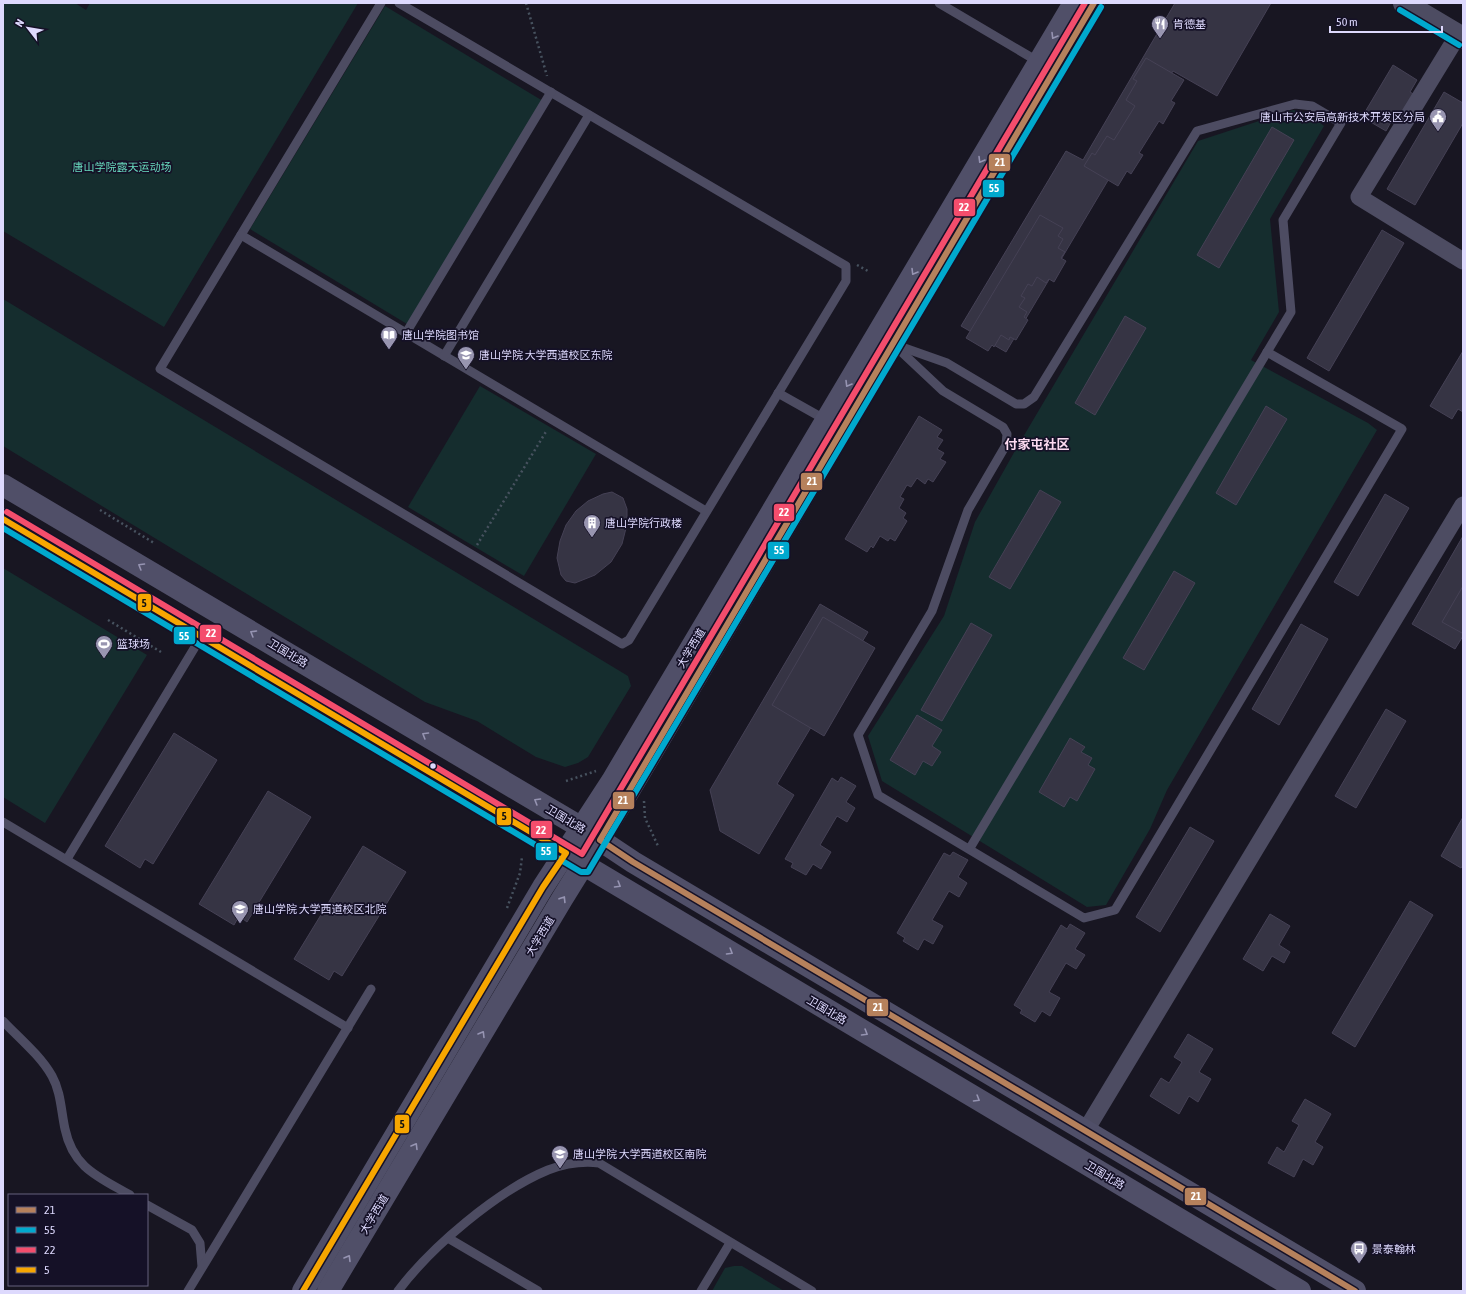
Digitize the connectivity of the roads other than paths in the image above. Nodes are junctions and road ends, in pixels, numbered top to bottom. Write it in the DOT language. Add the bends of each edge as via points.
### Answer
graph roads {
  1 [pos="381,3"];
  2 [pos="399,3"];
  3 [pos="939,3"];
  4 [pos="1074,3"];
  5 [pos="1094,3"];
  6 [pos="1404,3"];
  7 [pos="1461,36"];
  8 [pos="1039,62"];
  9 [pos="551,92"];
  10 [pos="589,115"];
  11 [pos="240,235"];
  12 [pos="1463,261"];
  13 [pos="406,333"];
  14 [pos="893,344"];
  15 [pos="1267,352"];
  16 [pos="444,356"];
  17 [pos="778,393"];
  18 [pos="826,420"];
  19 [pos="3,485"];
  20 [pos="1463,505"];
  21 [pos="706,512"];
  22 [pos="3,519"];
  23 [pos="201,638"];
  24 [pos="3,822"];
  25 [pos="591,834"];
  26 [pos="970,848"];
  27 [pos="566,853"];
  28 [pos="67,859"];
  29 [pos="585,865"];
  30 [pos="371,989"];
  31 [pos="3,1021"];
  32 [pos="348,1028"];
  33 [pos="1086,1130"];
  34 [pos="128,1194"];
  35 [pos="148,1206"];
  36 [pos="448,1238"];
  37 [pos="730,1242"];
  38 [pos="202,1267"];
  39 [pos="188,1291"];
  40 [pos="302,1291"];
  41 [pos="329,1291"];
  42 [pos="398,1291"];
  43 [pos="538,1291"];
  44 [pos="701,1291"];
  45 [pos="812,1291"];
  46 [pos="1300,1291"];
  47 [pos="1355,1291"];
  1 -- 11 [label="lane"];
  2 -- 9 [label="lane"];
  3 -- 8 [label="lane"];
  4 -- 8 [label="main road, 大学西道, one-way"];
  5 -- 14 [label="main road, 大学西道"];
  6 -- 7 [label="street"];
  7 -- 12 [label="street" via="1359,197"];
  8 -- 18 [label="main road, 大学西道, one-way"];
  9 -- 10 [label="lane"];
  9 -- 13 [label="lane"];
  10 -- 16 [label="lane"];
  10 -- 17 [label="lane" via="846,266 846,281"];
  11 -- 13 [label="lane"];
  11 -- 21 [label="lane" via="160,369 622,644 629,640"];
  13 -- 16 [label="lane"];
  14 -- 15 [label="lane" via="947,363 1016,404 1024,404 1034,398 1197,131 1295,104 1312,106 1341,123 1283,220 1291,312"];
  14 -- 25 [label="main road, 大学西道"];
  14 -- 26 [label="lane" via="943,391 1003,428 1007,434 1006,445 968,510 932,611 858,735 878,795"];
  15 -- 26 [label="lane"];
  15 -- 26 [label="lane" via="1402,429 1115,910 1084,918"];
  16 -- 21 [label="lane"];
  17 -- 18 [label="lane"];
  17 -- 21 [label="lane"];
  18 -- 25 [label="main road, 大学西道"];
  25 -- 19 [label="main road, 卫国北路, one-way"];
  20 -- 33 [label="street"];
  22 -- 23 [label="main road, 卫国北路"];
  23 -- 27 [label="main road, 卫国北路"];
  23 -- 28 [label="lane"];
  24 -- 28 [label="lane"];
  25 -- 27 [label="main road, 大学西道"];
  25 -- 29 [label="main road, 大学西道"];
  25 -- 33 [label="main road, 卫国北路" via="633,862"];
  27 -- 29 [label="main road, 卫国北路"];
  27 -- 40 [label="main road, 大学西道"];
  28 -- 32 [label="lane"];
  41 -- 29 [label="main road, 大学西道, one-way" via="562,899"];
  29 -- 46 [label="main road, 卫国北路, one-way"];
  30 -- 32 [label="lane"];
  31 -- 34 [label="lane" via="51,1075 60,1096 65,1131 76,1158 88,1171"];
  32 -- 38 [label="lane"];
  33 -- 47 [label="main road, 卫国北路"];
  35 -- 38 [label="lane" via="192,1230 200,1243"];
  36 -- 37 [label="lane" via="504,1195 548,1170 582,1161 599,1163"];
  36 -- 42 [label="lane" via="412,1272"];
  36 -- 43 [label="lane"];
  37 -- 44 [label="lane"];
  37 -- 45 [label="lane"];
  38 -- 39 [label="lane"];
}
